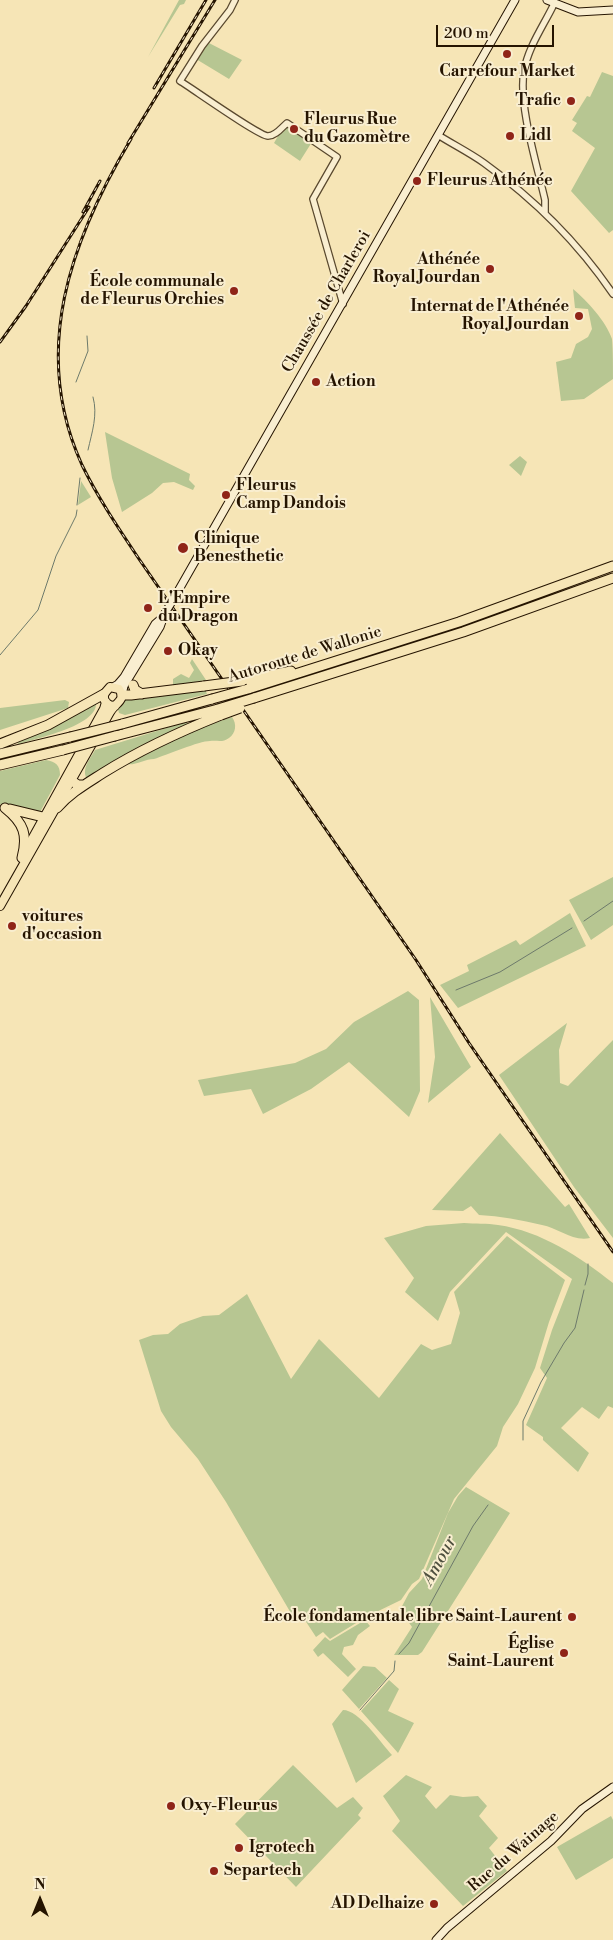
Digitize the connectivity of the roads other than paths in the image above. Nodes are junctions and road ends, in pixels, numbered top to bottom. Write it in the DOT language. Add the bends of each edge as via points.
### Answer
graph roads {
  1 [pos="236,0"];
  2 [pos="515,0"];
  3 [pos="551,2"];
  4 [pos="613,10"];
  5 [pos="438,135"];
  6 [pos="545,213"];
  7 [pos="613,294"];
  8 [pos="342,304"];
  9 [pos="613,566"];
  10 [pos="613,578"];
  11 [pos="149,640"];
  12 [pos="143,655"];
  13 [pos="311,670"];
  14 [pos="133,685"];
  15 [pos="113,687"];
  16 [pos="142,694"];
  17 [pos="122,695"];
  18 [pos="105,698"];
  19 [pos="114,706"];
  20 [pos="219,712"];
  21 [pos="0,744"];
  22 [pos="0,754"];
  23 [pos="0,764"];
  24 [pos="70,771"];
  25 [pos="72,781"];
  26 [pos="84,785"];
  27 [pos="2,807"];
  28 [pos="55,811"];
  29 [pos="44,817"];
  30 [pos="22,858"];
  31 [pos="0,898"];
  32 [pos="0,906"];
  33 [pos="613,1787"];
  34 [pos="436,1940"];
  1 -- 8 [label="street" via="180,81 266,136 273,135 287,123 337,157 313,199"];
  2 -- 5 [label="main road, Chaussée de Charleroi"];
  3 -- 4 [label="main road" via="578,12"];
  3 -- 6 [label="street" via="524,71 523,94"];
  5 -- 6 [label="street" via="484,163"];
  5 -- 8 [label="main road, Chaussée de Charleroi"];
  6 -- 7 [label="street"];
  8 -- 11 [label="main road, Chaussée de Charleroi, bridge" via="173,600 155,624"];
  9 -- 13 [label="highway, Autoroute de Wallonie" via="468,619"];
  10 -- 20 [label="highway, Autoroute de Wallonie, bridge" via="462,632 254,698 243,707"];
  11 -- 12 [label="main road"];
  11 -- 15 [label="main road" via="124,677"];
  12 -- 14 [label="main road" via="132,680"];
  12 -- 17 [label="main road"];
  13 -- 16 [label="highway, bridge"];
  13 -- 22 [label="highway, Autoroute de Wallonie, bridge" via="212,700"];
  14 -- 16 [label="highway"];
  15 -- 17 [label="main road"];
  15 -- 18 [label="main road" via="107,689"];
  16 -- 17 [label="highway"];
  17 -- 19 [label="main road" via="120,703"];
  18 -- 19 [label="main road"];
  18 -- 21 [label="highway"];
  18 -- 24 [label="main road" via="104,709"];
  19 -- 25 [label="main road"];
  20 -- 23 [label="highway, bridge"];
  20 -- 26 [label="highway"];
  24 -- 25 [label="main road"];
  24 -- 29 [label="main road"];
  25 -- 26 [label="highway"];
  25 -- 28 [label="main road"];
  26 -- 28 [label="highway"];
  27 -- 29 [label="highway"];
  27 -- 30 [label="highway" via="16,818 24,832"];
  28 -- 29 [label="main road"];
  28 -- 32 [label="main road"];
  29 -- 30 [label="main road"];
  30 -- 31 [label="main road"];
  33 -- 34 [label="main road, Rue du Wainage" via="582,1809 551,1841"];
}
